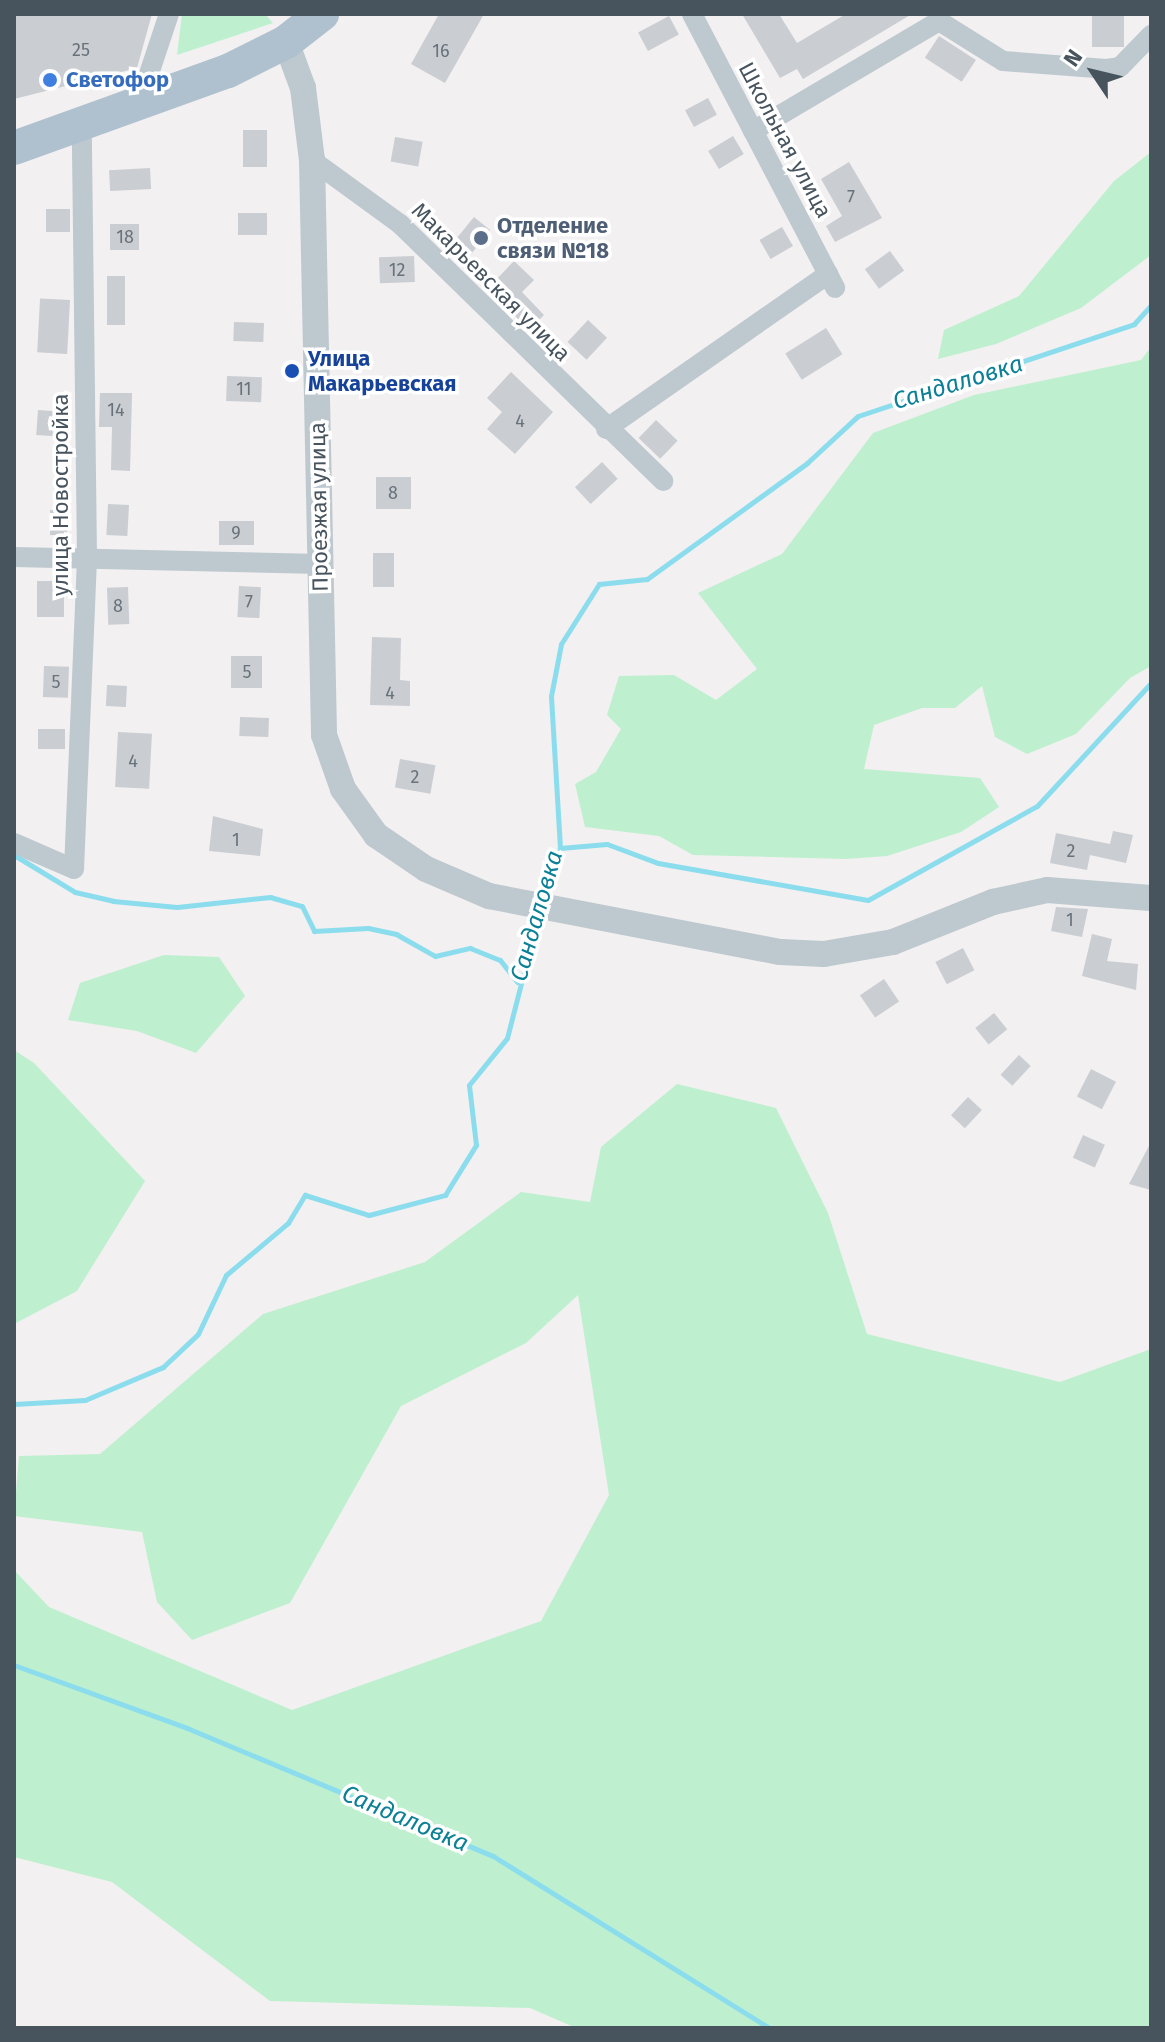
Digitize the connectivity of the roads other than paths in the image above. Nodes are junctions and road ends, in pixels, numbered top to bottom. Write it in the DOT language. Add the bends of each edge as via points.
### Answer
graph roads {
  1 [pos="169,14"];
  2 [pos="322,14"];
  3 [pos="692,14"];
  4 [pos="1151,35"];
  5 [pos="286,42"];
  6 [pos="140,101"];
  7 [pos="82,122"];
  8 [pos="753,131"];
  9 [pos="14,148"];
  10 [pos="312,160"];
  11 [pos="606,429"];
  12 [pos="663,481"];
  13 [pos="14,557"];
  14 [pos="87,558"];
  15 [pos="321,564"];
  16 [pos="14,843"];
  17 [pos="1151,898"];
  1 -- 6 [label="street"];
  2 -- 5 [label="main road"];
  3 -- 8 [label="street, Школьная улица"];
  4 -- 8 [label="street" via="1120,67 1106,69 1003,61 939,21"];
  5 -- 6 [label="main road" via="228,71"];
  5 -- 10 [label="street, Проезжая улица" via="303,88"];
  6 -- 7 [label="main road"];
  7 -- 9 [label="main road"];
  7 -- 14 [label="street, улица Новостройка"];
  8 -- 11 [label="street, Школьная улица" via="832,281"];
  10 -- 11 [label="street, Макарьевская улица" via="400,224"];
  10 -- 15 [label="street, Проезжая улица"];
  11 -- 12 [label="street, Макарьевская улица"];
  13 -- 14 [label="street"];
  14 -- 15 [label="street"];
  14 -- 16 [label="street, улица Новостройка" via="74,869"];
  15 -- 17 [label="street, Проезжая улица" via="329,761 356,812 398,853 489,896 722,946 824,954 893,942 1020,895 1082,890"];
}
